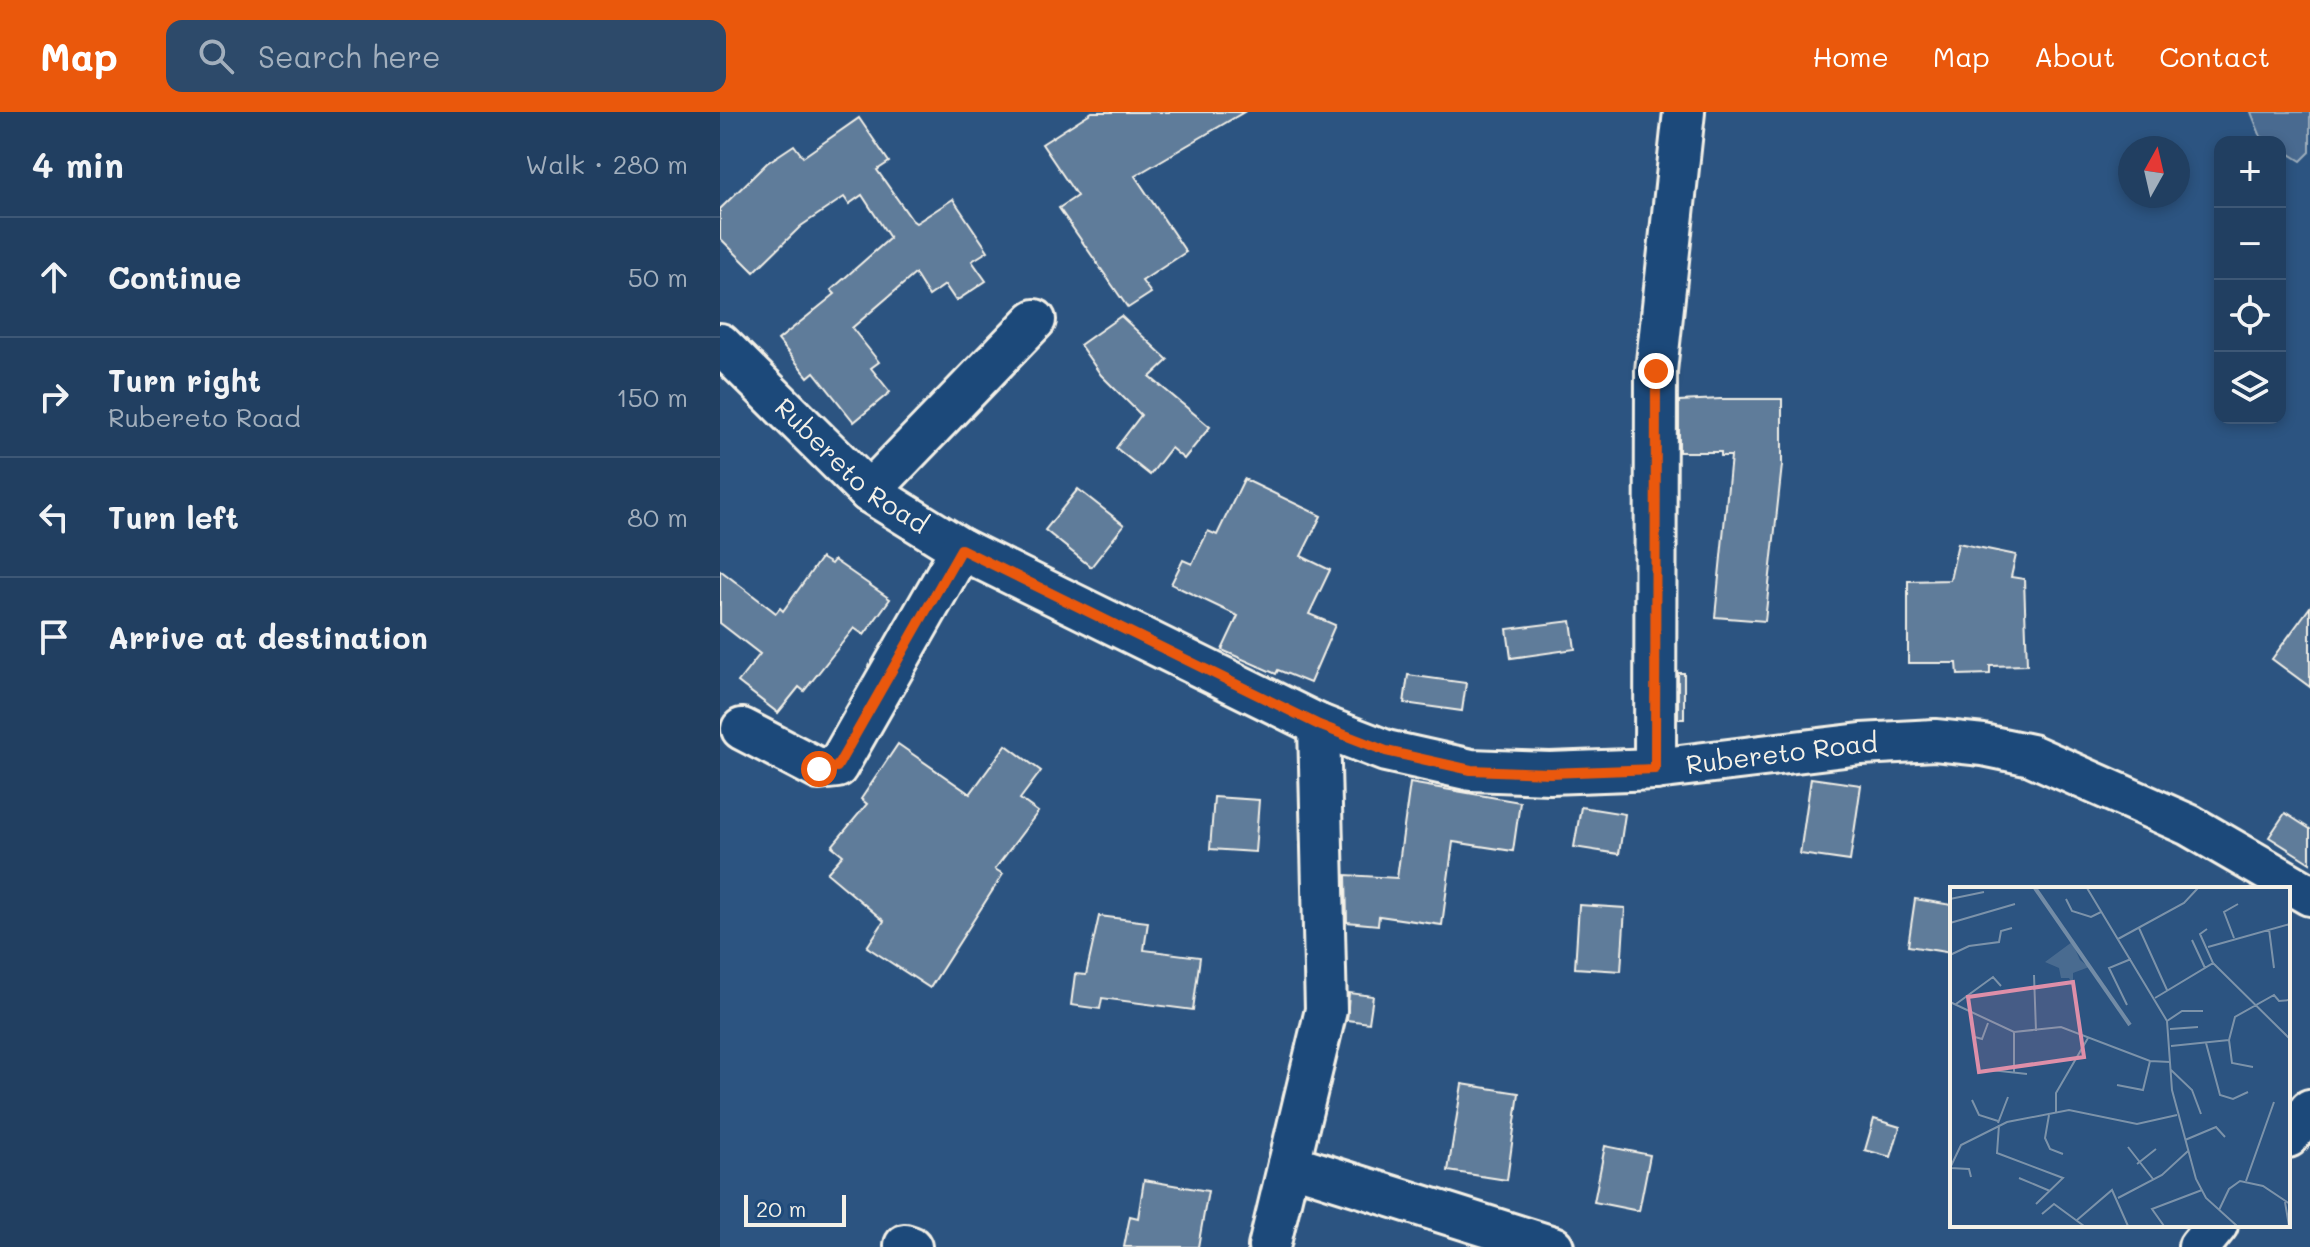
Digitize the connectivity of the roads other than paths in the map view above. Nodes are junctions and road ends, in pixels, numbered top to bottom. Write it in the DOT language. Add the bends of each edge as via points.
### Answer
graph roads {
  1 [pos="1684,112"];
  2 [pos="1035,320"];
  3 [pos="720,344"];
  4 [pos="869,492"];
  5 [pos="961,549"];
  6 [pos="1319,725"];
  7 [pos="742,729"];
  8 [pos="1655,769"];
  9 [pos="2310,895"];
  10 [pos="2310,1110"];
  11 [pos="2290,1135"];
  12 [pos="1289,1164"];
  13 [pos="2215,1227"];
  14 [pos="1269,1247"];
  15 [pos="1553,1247"];
  16 [pos="2199,1247"];
  1 -- 8 [label="street" via="1656,371"];
  2 -- 4 [label="street"];
  3 -- 4 [label="street, Rubereto Road"];
  4 -- 5 [label="street, Rubereto Road"];
  5 -- 6 [label="street, Rubereto Road"];
  5 -- 7 [label="street" via="837,767 819,769"];
  6 -- 8 [label="street, Rubereto Road" via="1386,751 1471,770"];
  6 -- 12 [label="street" via="1326,1010"];
  8 -- 9 [label="street, Rubereto Road" via="1861,744 1935,740 1983,745 2031,755 2189,825"];
  10 -- 11 [label="street"];
  12 -- 14 [label="street"];
  12 -- 15 [label="street"];
  13 -- 16 [label="street"];
}
